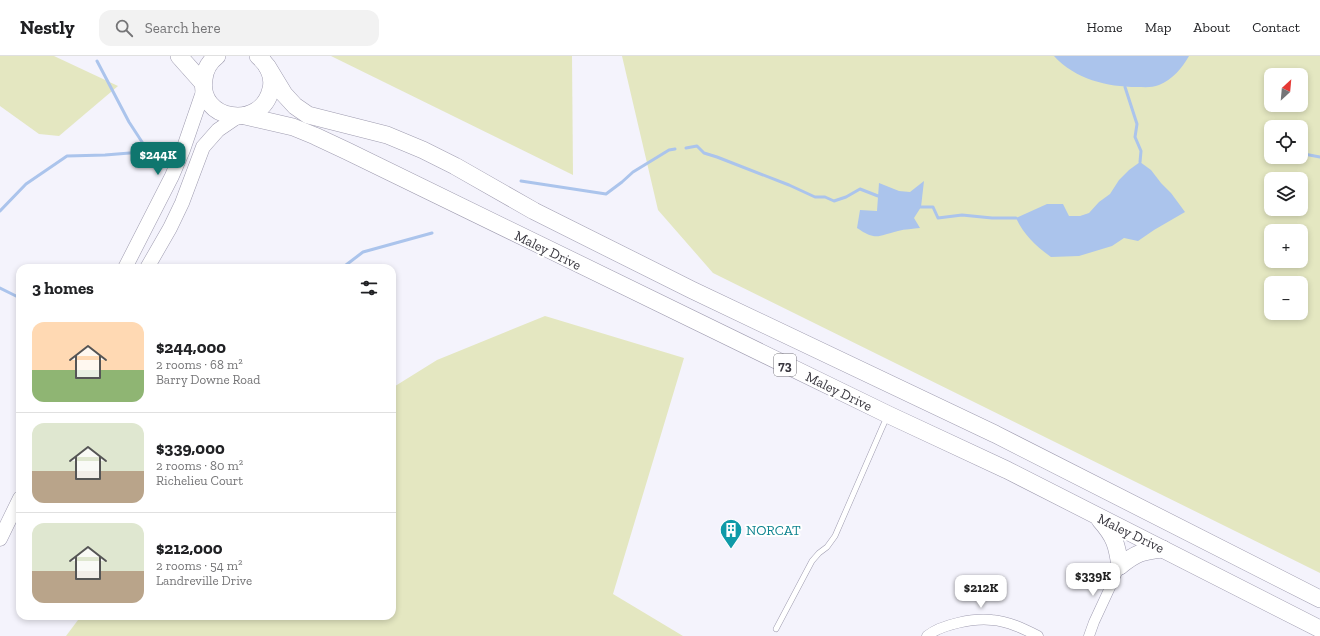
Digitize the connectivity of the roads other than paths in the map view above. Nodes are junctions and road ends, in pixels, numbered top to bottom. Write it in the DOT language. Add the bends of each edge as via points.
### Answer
graph roads {
  1 [pos="179,56"];
  2 [pos="217,56"];
  3 [pos="263,61"];
  4 [pos="204,86"];
  5 [pos="241,116"];
  6 [pos="127,264"];
  7 [pos="149,264"];
  8 [pos="889,415"];
  9 [pos="16,506"];
  10 [pos="1097,517"];
  11 [pos="0,539"];
  12 [pos="1163,549"];
  13 [pos="1120,566"];
  14 [pos="1320,599"];
  15 [pos="776,629"];
  16 [pos="1320,629"];
  17 [pos="927,636"];
  18 [pos="1038,636"];
  19 [pos="1089,636"];
  1 -- 4 [label="highway"];
  2 -- 4 [label="highway" via="205,71"];
  3 -- 5 [label="highway" via="271,76 268,96 255,112"];
  3 -- 14 [label="highway, Maley Drive / 73" via="284,94 308,115 387,135 423,150 534,211 692,290 995,434"];
  4 -- 5 [label="highway, Maley Drive" via="207,98 219,111"];
  4 -- 6 [label="main road" via="172,176"];
  5 -- 7 [label="main road" via="218,130 204,146 182,203"];
  5 -- 8 [label="highway, Maley Drive / 73" via="293,127 315,136"];
  8 -- 10 [label="highway, Maley Drive / 73" via="1007,470"];
  8 -- 15 [label="lane" via="835,536 812,561"];
  9 -- 11 [label="main road"];
  10 -- 12 [label="highway, Maley Drive / 73"];
  10 -- 13 [label="highway" via="1110,532 1117,546"];
  12 -- 13 [label="highway" via="1144,551 1132,556"];
  12 -- 16 [label="highway, Maley Drive / 73"];
  13 -- 19 [label="street"];
  17 -- 18 [label="street" via="952,624 992,620 1017,626"];
}
